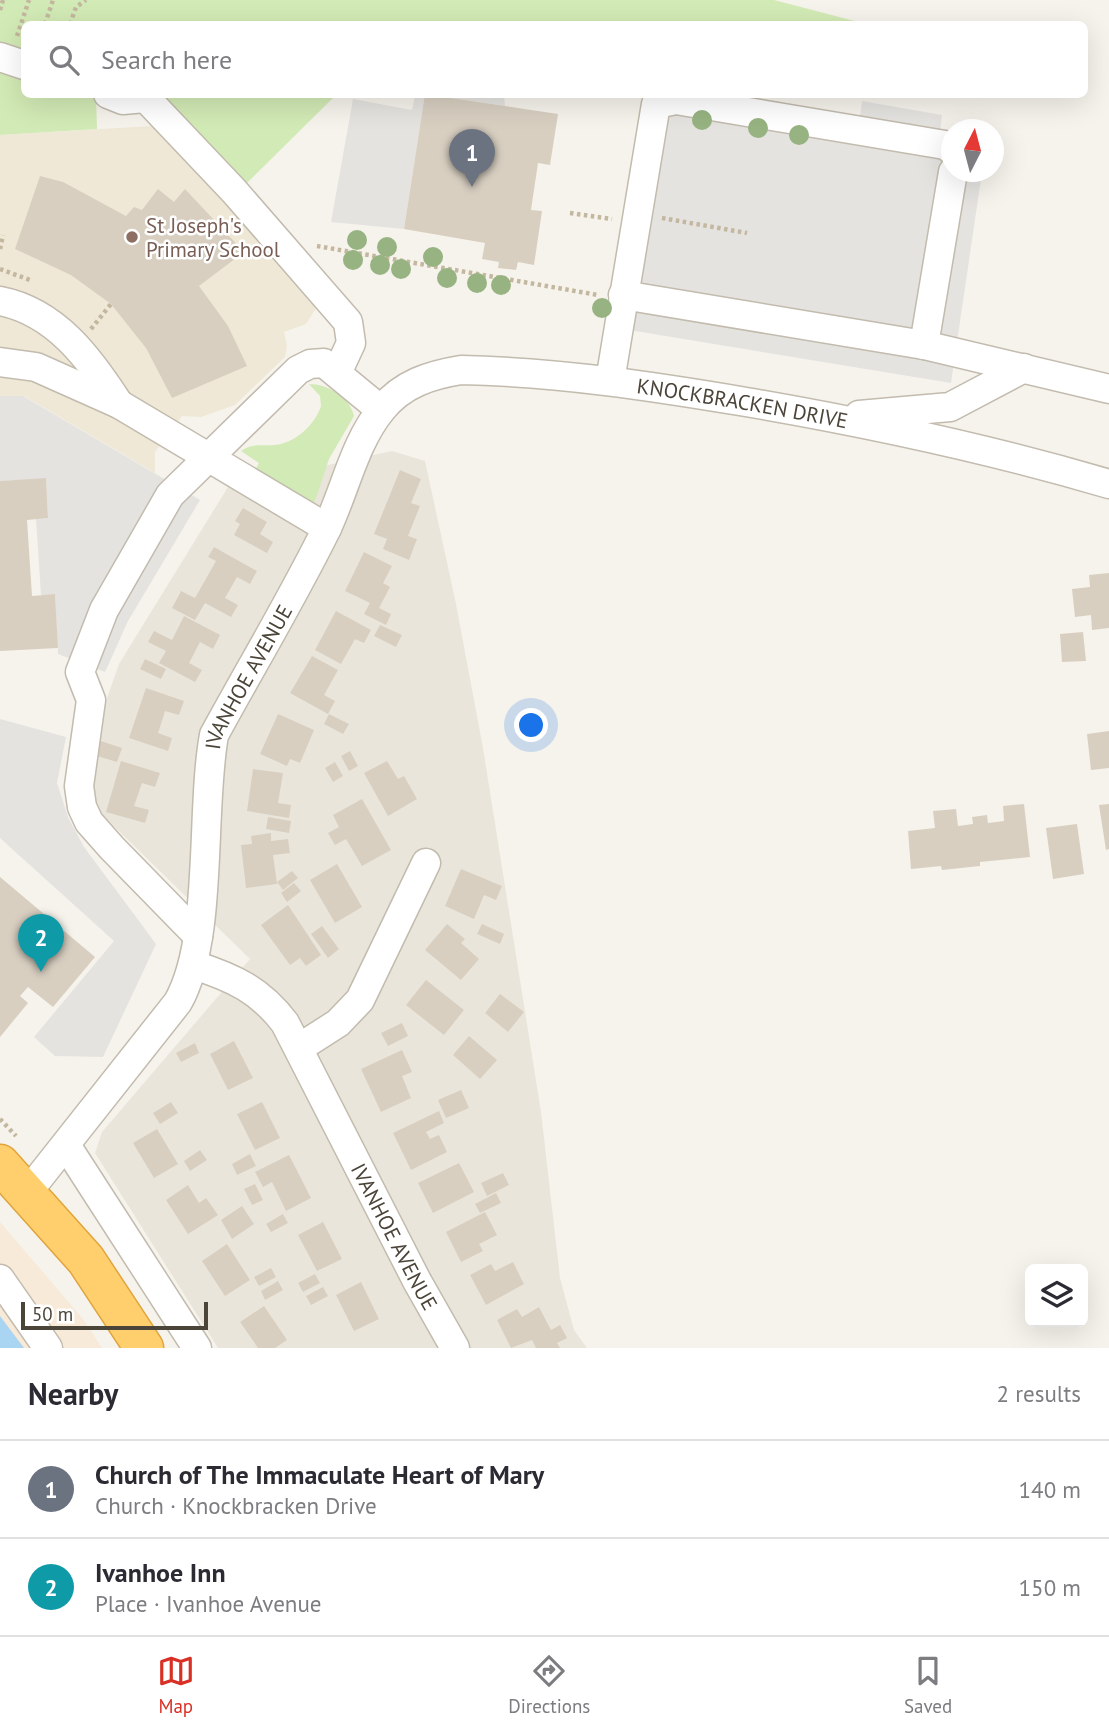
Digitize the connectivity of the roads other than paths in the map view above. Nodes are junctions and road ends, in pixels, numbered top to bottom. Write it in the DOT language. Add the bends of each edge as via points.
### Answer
graph roads {
  1 [pos="145,98"];
  2 [pos="941,144"];
  3 [pos="951,182"];
  4 [pos="623,295"];
  5 [pos="0,301"];
  6 [pos="924,345"];
  7 [pos="0,362"];
  8 [pos="1024,368"];
  9 [pos="338,371"];
  10 [pos="610,381"];
  11 [pos="1109,389"];
  12 [pos="119,404"];
  13 [pos="381,410"];
  14 [pos="839,418"];
  15 [pos="207,458"];
  16 [pos="1109,484"];
  17 [pos="327,528"];
  18 [pos="426,863"];
  19 [pos="198,936"];
  20 [pos="194,965"];
  21 [pos="299,1048"];
  22 [pos="66,1145"];
  23 [pos="0,1164"];
  24 [pos="27,1194"];
  25 [pos="0,1279"];
  26 [pos="48,1348"];
  27 [pos="144,1348"];
  28 [pos="197,1348"];
  29 [pos="456,1348"];
  1 -- 9 [label="street" via="348,322 351,343"];
  2 -- 4 [label="street" via="676,100 656,104"];
  3 -- 6 [label="street"];
  4 -- 6 [label="street"];
  4 -- 10 [label="street"];
  5 -- 12 [label="street" via="36,315 70,340 92,362"];
  6 -- 8 [label="street"];
  7 -- 12 [label="street" via="36,368"];
  8 -- 11 [label="street"];
  8 -- 14 [label="street" via="950,407"];
  9 -- 13 [label="street"];
  9 -- 15 [label="street" via="324,363 298,370"];
  10 -- 13 [label="street, KNOCKBRACKEN DRIVE" via="461,370 411,384"];
  10 -- 14 [label="street, KNOCKBRACKEN DRIVE"];
  12 -- 15 [label="street"];
  13 -- 17 [label="street, IVANHOE AVENUE"];
  14 -- 16 [label="street, KNOCKBRACKEN DRIVE" via="1011,455"];
  15 -- 17 [label="street"];
  15 -- 19 [label="street" via="158,513 104,610 80,672 91,700 79,786 82,807 104,839"];
  17 -- 19 [label="street, IVANHOE AVENUE" via="214,735 208,766"];
  18 -- 21 [label="street" via="360,1000 338,1023"];
  19 -- 20 [label="street, IVANHOE AVENUE"];
  20 -- 21 [label="street, IVANHOE AVENUE" via="268,1000"];
  20 -- 22 [label="street, IVANHOE AVENUE" via="178,1002"];
  21 -- 29 [label="street, IVANHOE AVENUE"];
  22 -- 24 [label="street, IVANHOE AVENUE"];
  22 -- 28 [label="street"];
  23 -- 24 [label="highway"];
  24 -- 27 [label="highway" via="86,1260"];
  25 -- 26 [label="street"];
}
